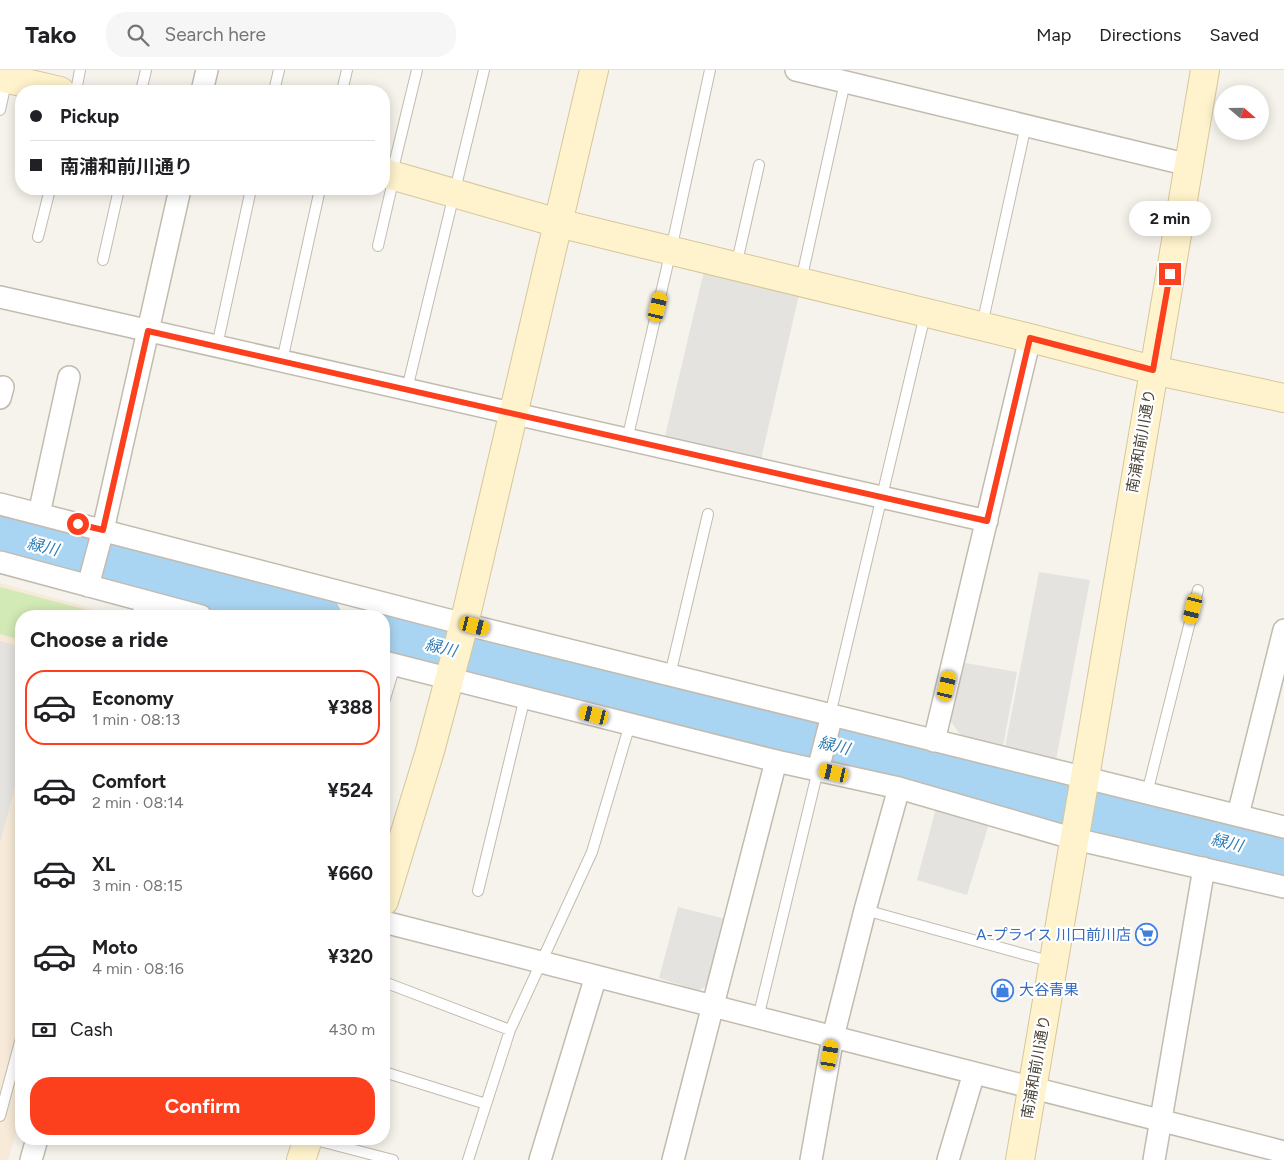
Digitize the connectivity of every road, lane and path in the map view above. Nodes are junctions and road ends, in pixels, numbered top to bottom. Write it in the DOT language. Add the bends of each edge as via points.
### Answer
graph roads {
  1 [pos="80,70"];
  2 [pos="146,70"];
  3 [pos="207,70"];
  4 [pos="279,70"];
  5 [pos="347,70"];
  6 [pos="417,70"];
  7 [pos="484,70"];
  8 [pos="594,70"];
  9 [pos="710,70"];
  10 [pos="796,70"];
  11 [pos="1205,70"];
  12 [pos="5,75"];
  13 [pos="844,82"];
  14 [pos="39,85"];
  15 [pos="77,85"];
  16 [pos="142,85"];
  17 [pos="203,85"];
  18 [pos="275,85"];
  19 [pos="343,85"];
  20 [pos="0,110"];
  21 [pos="1026,126"];
  22 [pos="759,165"];
  23 [pos="1189,165"];
  24 [pos="390,175"];
  25 [pos="454,193"];
  26 [pos="48,195"];
  27 [pos="118,195"];
  28 [pos="179,195"];
  29 [pos="250,195"];
  30 [pos="319,195"];
  31 [pos="387,195"];
  32 [pos="558,223"];
  33 [pos="38,237"];
  34 [pos="378,246"];
  35 [pos="671,250"];
  36 [pos="103,260"];
  37 [pos="736,266"];
  38 [pos="801,282"];
  39 [pos="0,297"];
  40 [pos="926,312"];
  41 [pos="982,326"];
  42 [pos="148,331"];
  43 [pos="1030,338"];
  44 [pos="217,346"];
  45 [pos="282,361"];
  46 [pos="1153,370"];
  47 [pos="70,377"];
  48 [pos="407,390"];
  49 [pos="1284,398"];
  50 [pos="515,414"];
  51 [pos="627,440"];
  52 [pos="881,498"];
  53 [pos="0,504"];
  54 [pos="39,514"];
  55 [pos="708,514"];
  56 [pos="987,521"];
  57 [pos="103,530"];
  58 [pos="0,562"];
  59 [pos="88,586"];
  60 [pos="1198,590"];
  61 [pos="139,608"];
  62 [pos="153,610"];
  63 [pos="464,625"];
  64 [pos="1284,630"];
  65 [pos="390,663"];
  66 [pos="670,675"];
  67 [pos="450,677"];
  68 [pos="525,697"];
  69 [pos="831,715"];
  70 [pos="630,724"];
  71 [pos="934,741"];
  72 [pos="776,761"];
  73 [pos="818,770"];
  74 [pos="1084,781"];
  75 [pos="899,788"];
  76 [pos="1147,793"];
  77 [pos="1238,815"];
  78 [pos="1284,827"];
  79 [pos="1076,832"];
  80 [pos="1204,868"];
  81 [pos="390,878"];
  82 [pos="1284,887"];
  83 [pos="478,891"];
  84 [pos="865,910"];
  85 [pos="390,924"];
  86 [pos="542,963"];
  87 [pos="1054,963"];
  88 [pos="596,976"];
  89 [pos="390,984"];
  90 [pos="713,1006"];
  91 [pos="758,1018"];
  92 [pos="510,1030"];
  93 [pos="833,1037"];
  94 [pos="15,1060"];
  95 [pos="974,1073"];
  96 [pos="390,1074"];
  97 [pos="1032,1088"];
  98 [pos="486,1104"];
  99 [pos="0,1116"];
  100 [pos="1160,1120"];
  101 [pos="35,1145"];
  102 [pos="306,1145"];
  103 [pos="335,1145"];
  104 [pos="1274,1153"];
  105 [pos="31,1160"];
  106 [pos="301,1160"];
  107 [pos="393,1160"];
  108 [pos="468,1160"];
  109 [pos="540,1160"];
  110 [pos="673,1160"];
  111 [pos="811,1160"];
  112 [pos="948,1160"];
  113 [pos="1020,1160"];
  114 [pos="1154,1160"];
  1 -- 15 [label="lane"];
  2 -- 16 [label="lane"];
  3 -- 17 [label="street"];
  4 -- 18 [label="lane"];
  5 -- 19 [label="lane"];
  6 -- 24 [label="lane"];
  7 -- 25 [label="lane"];
  8 -- 32 [label="street"];
  9 -- 35 [label="lane"];
  10 -- 13 [label="street"];
  11 -- 23 [label="street, 南浦和前川通り"];
  12 -- 14 [label="street"];
  12 -- 20 [label="lane"];
  13 -- 21 [label="street"];
  13 -- 38 [label="lane"];
  21 -- 23 [label="street"];
  21 -- 41 [label="lane"];
  22 -- 37 [label="lane"];
  23 -- 46 [label="street, 南浦和前川通り"];
  24 -- 25 [label="street"];
  25 -- 32 [label="street"];
  25 -- 48 [label="lane"];
  26 -- 33 [label="lane"];
  27 -- 36 [label="lane"];
  28 -- 42 [label="street"];
  29 -- 44 [label="lane"];
  30 -- 45 [label="lane"];
  31 -- 34 [label="lane"];
  32 -- 35 [label="street"];
  32 -- 50 [label="street"];
  35 -- 37 [label="street"];
  35 -- 51 [label="lane"];
  37 -- 38 [label="street"];
  38 -- 40 [label="street"];
  39 -- 42 [label="street"];
  40 -- 41 [label="street"];
  40 -- 52 [label="lane"];
  41 -- 43 [label="street"];
  42 -- 44 [label="street"];
  42 -- 57 [label="street"];
  43 -- 46 [label="street"];
  43 -- 56 [label="street"];
  44 -- 45 [label="street"];
  45 -- 48 [label="street"];
  46 -- 49 [label="street"];
  46 -- 74 [label="street, 南浦和前川通り"];
  47 -- 54 [label="street"];
  48 -- 50 [label="street"];
  50 -- 51 [label="street"];
  50 -- 63 [label="street"];
  51 -- 52 [label="street"];
  52 -- 56 [label="street"];
  52 -- 69 [label="lane"];
  53 -- 54 [label="street"];
  54 -- 57 [label="street"];
  55 -- 66 [label="lane"];
  56 -- 71 [label="street"];
  57 -- 59 [label="street"];
  57 -- 63 [label="street"];
  58 -- 59 [label="street"];
  59 -- 61 [label="street"];
  60 -- 76 [label="lane"];
  61 -- 62 [label="street"];
  63 -- 66 [label="street"];
  63 -- 67 [label="street"];
  64 -- 77 [label="street"];
  65 -- 67 [label="street"];
  66 -- 69 [label="street"];
  67 -- 68 [label="street"];
  67 -- 81 [label="street"];
  68 -- 70 [label="street"];
  68 -- 83 [label="lane"];
  69 -- 71 [label="street"];
  69 -- 73 [label="street"];
  70 -- 72 [label="street"];
  70 -- 86 [label="lane" via="592,852"];
  71 -- 74 [label="street"];
  72 -- 73 [label="street"];
  72 -- 90 [label="street"];
  73 -- 75 [label="street"];
  73 -- 91 [label="lane"];
  74 -- 76 [label="street"];
  74 -- 79 [label="street, 南浦和前川通り"];
  75 -- 79 [label="street"];
  75 -- 84 [label="street"];
  76 -- 77 [label="street"];
  77 -- 78 [label="street"];
  79 -- 80 [label="street"];
  79 -- 87 [label="street, 南浦和前川通り"];
  80 -- 82 [label="street"];
  80 -- 100 [label="street"];
  84 -- 87 [label="lane"];
  84 -- 93 [label="street"];
  85 -- 86 [label="street"];
  86 -- 88 [label="street"];
  86 -- 92 [label="lane"];
  87 -- 97 [label="street, 南浦和前川通り"];
  88 -- 90 [label="street"];
  88 -- 109 [label="street"];
  89 -- 92 [label="lane"];
  90 -- 91 [label="street"];
  90 -- 110 [label="street"];
  91 -- 93 [label="street"];
  92 -- 98 [label="lane"];
  93 -- 95 [label="street"];
  93 -- 111 [label="street"];
  94 -- 99 [label="lane"];
  95 -- 97 [label="street"];
  95 -- 112 [label="street"];
  96 -- 98 [label="lane"];
  97 -- 100 [label="street"];
  97 -- 113 [label="street, 南浦和前川通り"];
  98 -- 108 [label="lane"];
  100 -- 104 [label="street"];
  100 -- 114 [label="street"];
  101 -- 105 [label="street"];
  102 -- 106 [label="street"];
  103 -- 107 [label="lane"];
}
